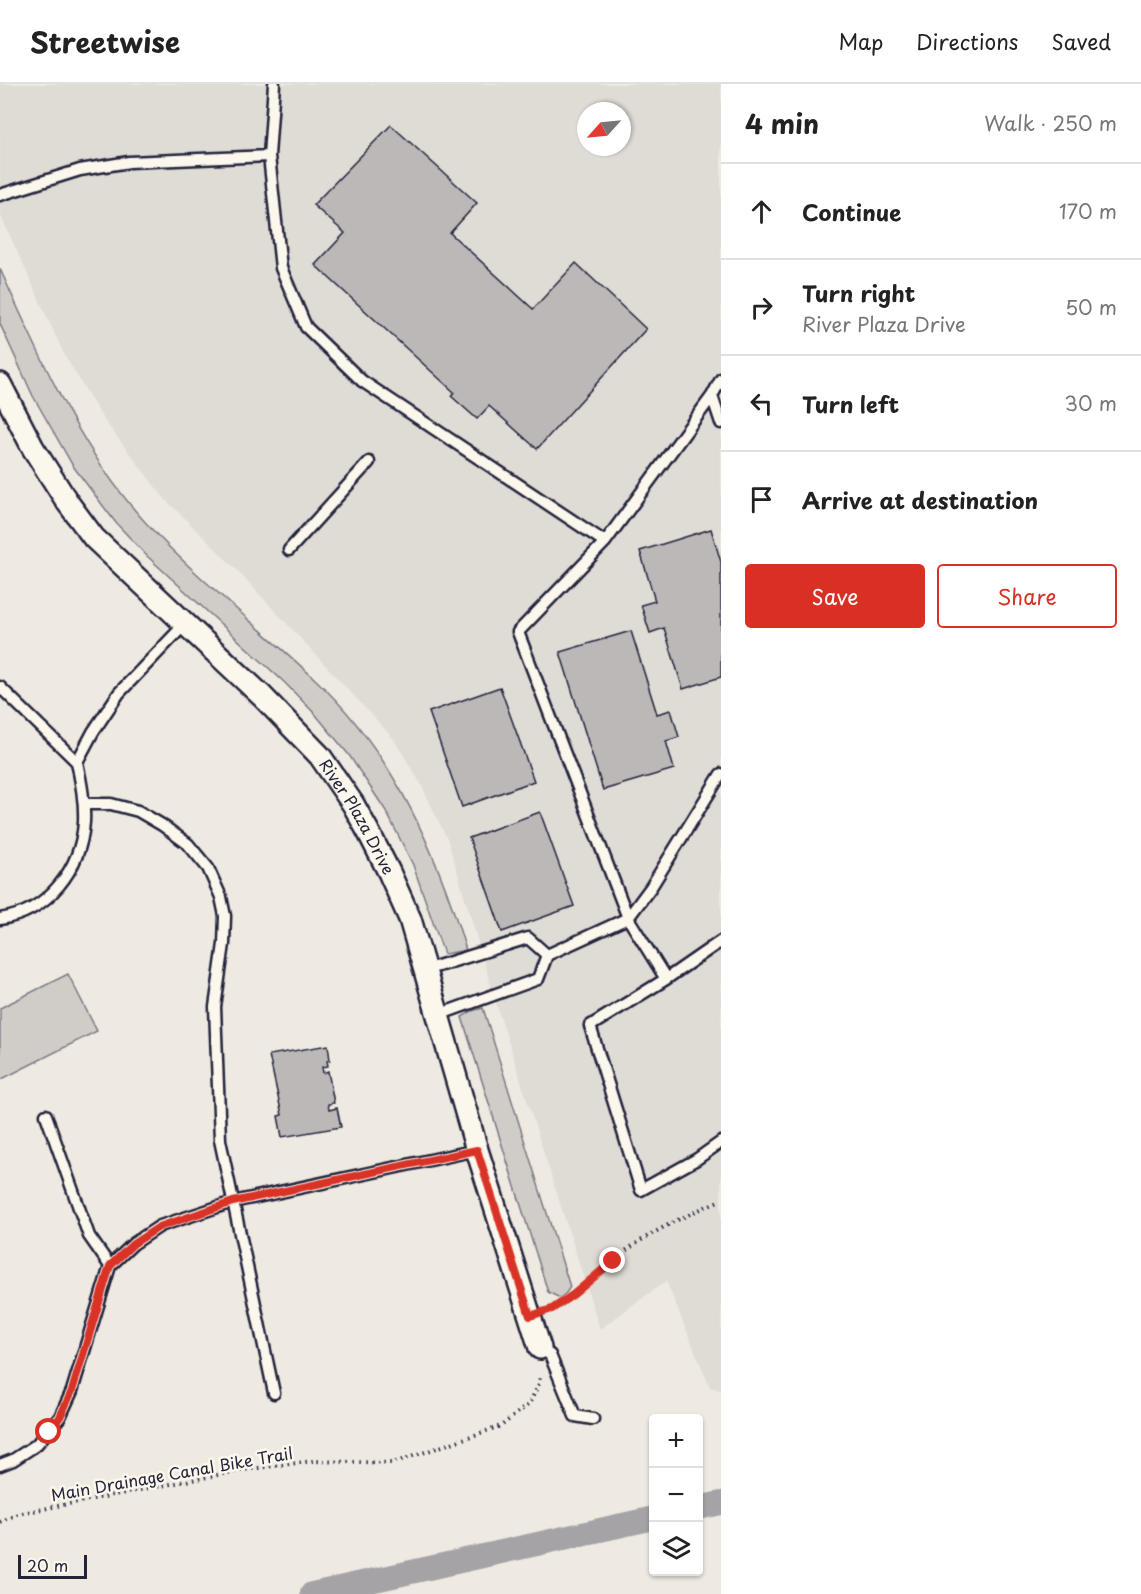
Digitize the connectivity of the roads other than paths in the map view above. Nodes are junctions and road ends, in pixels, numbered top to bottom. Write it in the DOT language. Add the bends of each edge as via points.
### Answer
graph roads {
  1 [pos="274,84"];
  2 [pos="269,156"];
  3 [pos="0,195"];
  4 [pos="721,379"];
  5 [pos="0,384"];
  6 [pos="712,396"];
  7 [pos="721,423"];
  8 [pos="369,462"];
  9 [pos="605,542"];
  10 [pos="289,550"];
  11 [pos="184,625"];
  12 [pos="0,687"];
  13 [pos="77,762"];
  14 [pos="721,774"];
  15 [pos="84,804"];
  16 [pos="628,918"];
  17 [pos="0,919"];
  18 [pos="721,941"];
  19 [pos="547,955"];
  20 [pos="425,970"];
  21 [pos="666,979"];
  22 [pos="438,1015"];
  23 [pos="46,1115"];
  24 [pos="721,1142"];
  25 [pos="477,1150"];
  26 [pos="233,1202"];
  27 [pos="110,1266"];
  28 [pos="540,1348"];
  29 [pos="274,1393"];
  30 [pos="592,1419"];
  31 [pos="0,1465"];
  1 -- 2 [label="lane"];
  2 -- 3 [label="lane" via="129,162 80,170"];
  2 -- 9 [label="lane" via="281,268 306,327 362,381"];
  4 -- 6 [label="lane"];
  5 -- 11 [label="street, River Plaza Drive" via="33,448 94,538"];
  6 -- 7 [label="lane"];
  6 -- 9 [label="lane"];
  8 -- 10 [label="lane"];
  9 -- 16 [label="lane" via="518,632"];
  11 -- 13 [label="lane" via="119,693"];
  11 -- 20 [label="street, River Plaza Drive" via="320,756 353,804 389,872 410,919"];
  12 -- 13 [label="lane"];
  13 -- 15 [label="lane"];
  14 -- 16 [label="lane"];
  15 -- 17 [label="lane" via="79,850 67,875 34,908"];
  15 -- 26 [label="lane" via="111,804 138,811 162,825 188,844 218,887 225,916 215,1007 220,1140"];
  16 -- 19 [label="lane"];
  16 -- 21 [label="lane"];
  18 -- 21 [label="lane"];
  19 -- 20 [label="lane" via="528,938"];
  19 -- 22 [label="lane" via="538,979"];
  20 -- 22 [label="street, River Plaza Drive"];
  21 -- 24 [label="lane" via="590,1026 641,1190"];
  22 -- 25 [label="street, River Plaza Drive"];
  23 -- 27 [label="lane" via="89,1236"];
  25 -- 26 [label="lane"];
  25 -- 28 [label="street, River Plaza Drive"];
  26 -- 27 [label="lane" via="159,1227"];
  26 -- 29 [label="lane"];
  27 -- 31 [label="lane" via="72,1391 60,1417 36,1445"];
  28 -- 30 [label="lane" via="550,1354 575,1416"];
}
